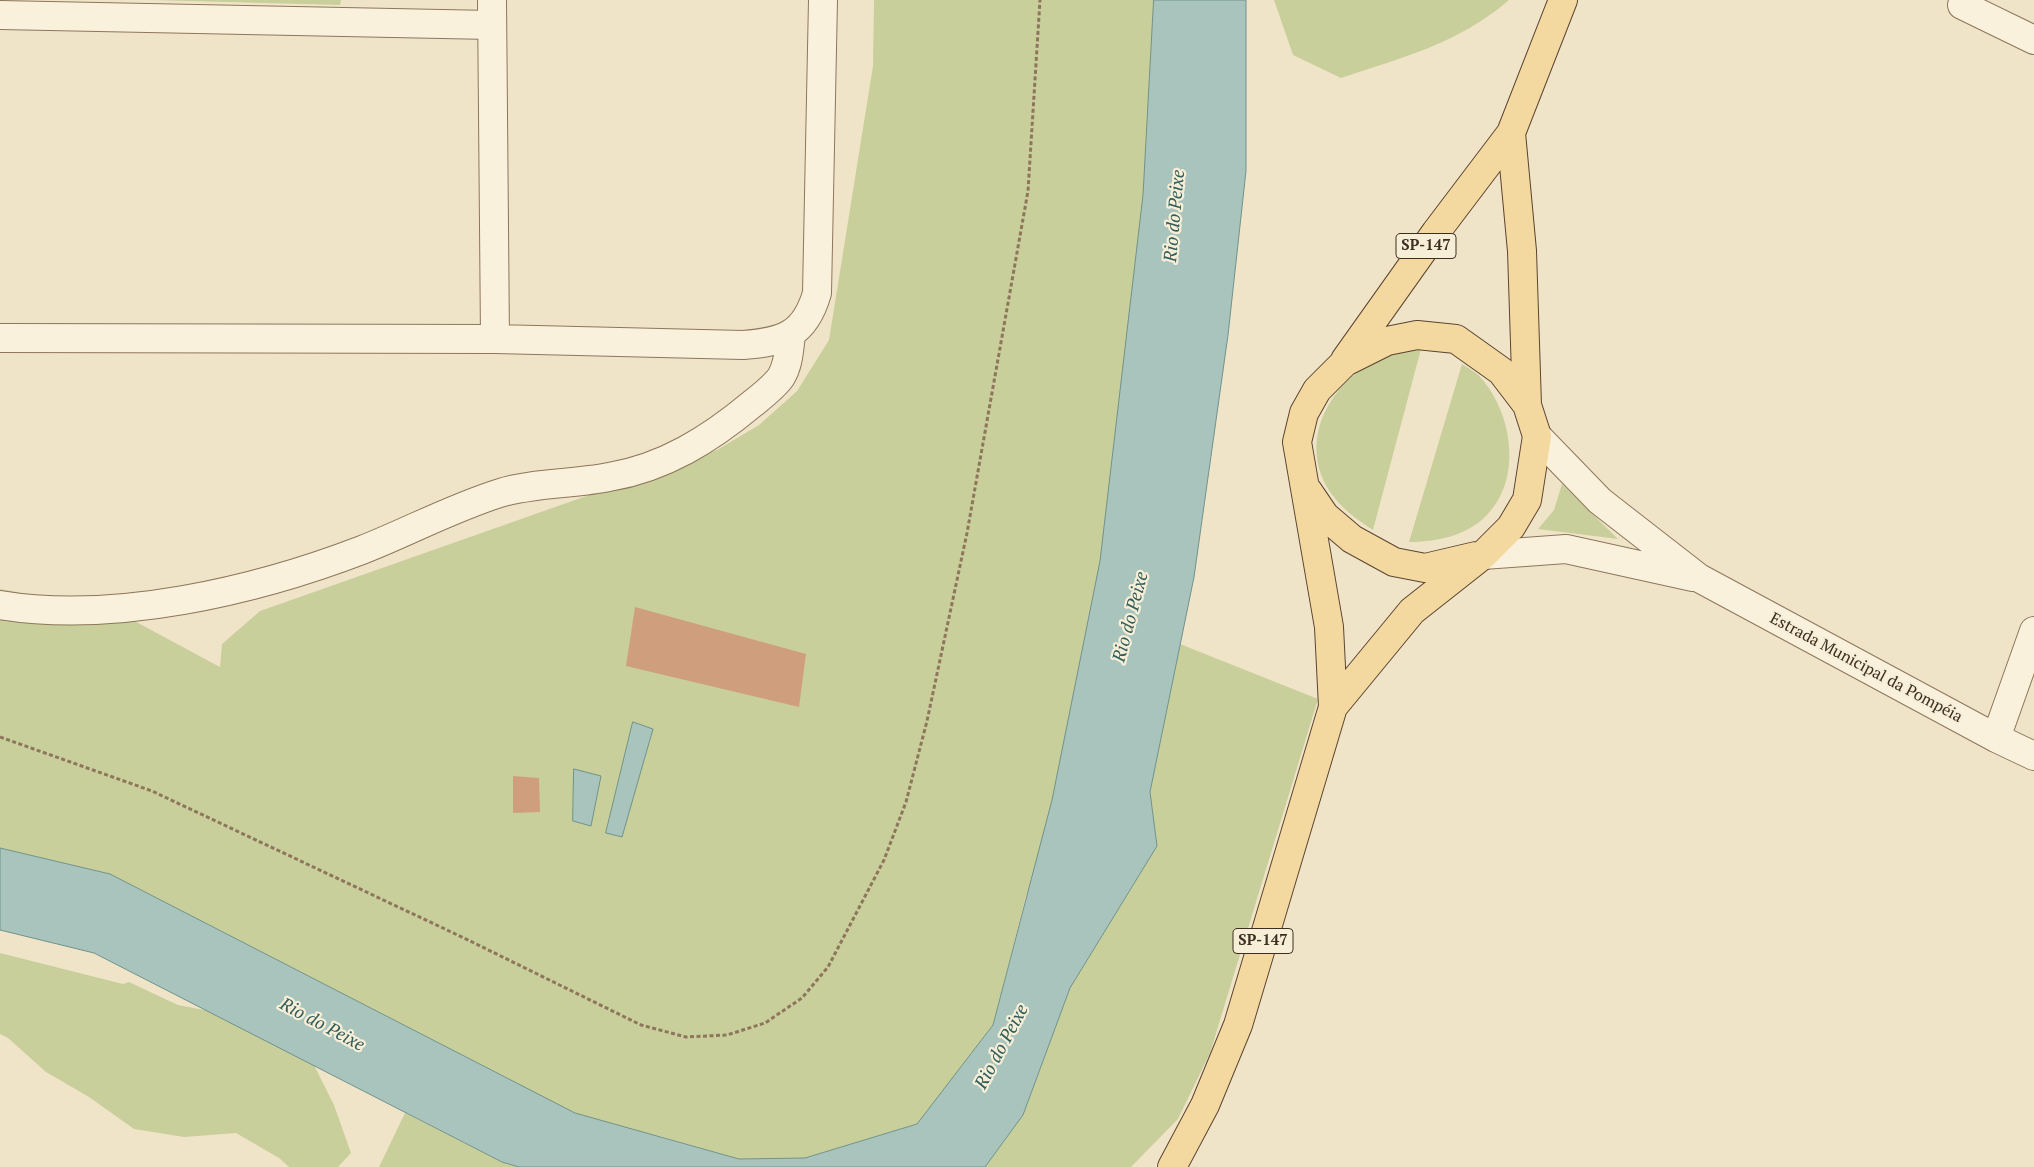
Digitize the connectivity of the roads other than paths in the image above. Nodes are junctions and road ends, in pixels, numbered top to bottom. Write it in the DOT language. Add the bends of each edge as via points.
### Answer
graph roads {
  1 [pos="823,0"];
  2 [pos="1563,0"];
  3 [pos="1962,5"];
  4 [pos="491,13"];
  5 [pos="0,15"];
  6 [pos="2034,40"];
  7 [pos="1511,133"];
  8 [pos="791,335"];
  9 [pos="0,338"];
  10 [pos="495,339"];
  11 [pos="1344,362"];
  12 [pos="1527,405"];
  13 [pos="1537,436"];
  14 [pos="1303,484"];
  15 [pos="1482,555"];
  16 [pos="1699,578"];
  17 [pos="0,606"];
  18 [pos="2034,631"];
  19 [pos="1333,707"];
  20 [pos="1996,738"];
  21 [pos="2034,756"];
  22 [pos="1172,1167"];
  1 -- 8 [label="street" via="818,292 812,310"];
  2 -- 7 [label="main road, SP-147"];
  3 -- 6 [label="street"];
  4 -- 5 [label="street"];
  4 -- 10 [label="street"];
  7 -- 11 [label="main road, SP-147"];
  7 -- 12 [label="main road, SP-147" via="1522,251"];
  8 -- 10 [label="street" via="772,343 742,346"];
  8 -- 17 [label="street" via="788,362 781,378 764,394 720,430 684,452 649,466 611,477 503,492 362,550 265,583 112,609 31,611"];
  9 -- 10 [label="street"];
  11 -- 12 [label="main road" via="1387,341 1416,335 1456,339 1501,371"];
  11 -- 14 [label="main road" via="1316,390 1304,412 1297,442"];
  12 -- 13 [label="main road"];
  13 -- 15 [label="main road" via="1527,500 1511,527"];
  13 -- 16 [label="street, Estrada Municipal da Pompéia" via="1600,501"];
  14 -- 15 [label="main road" via="1325,516 1352,539 1394,562 1425,568"];
  14 -- 19 [label="main road, SP-147" via="1329,627"];
  15 -- 16 [label="street, Estrada Municipal da Pompéia" via="1566,549"];
  15 -- 19 [label="main road, SP-147" via="1412,611"];
  16 -- 20 [label="street, Estrada Municipal da Pompéia"];
  18 -- 20 [label="street"];
  19 -- 22 [label="main road, SP-147" via="1238,1025 1205,1105"];
  20 -- 21 [label="street, Estrada Municipal da Pompéia"];
}
